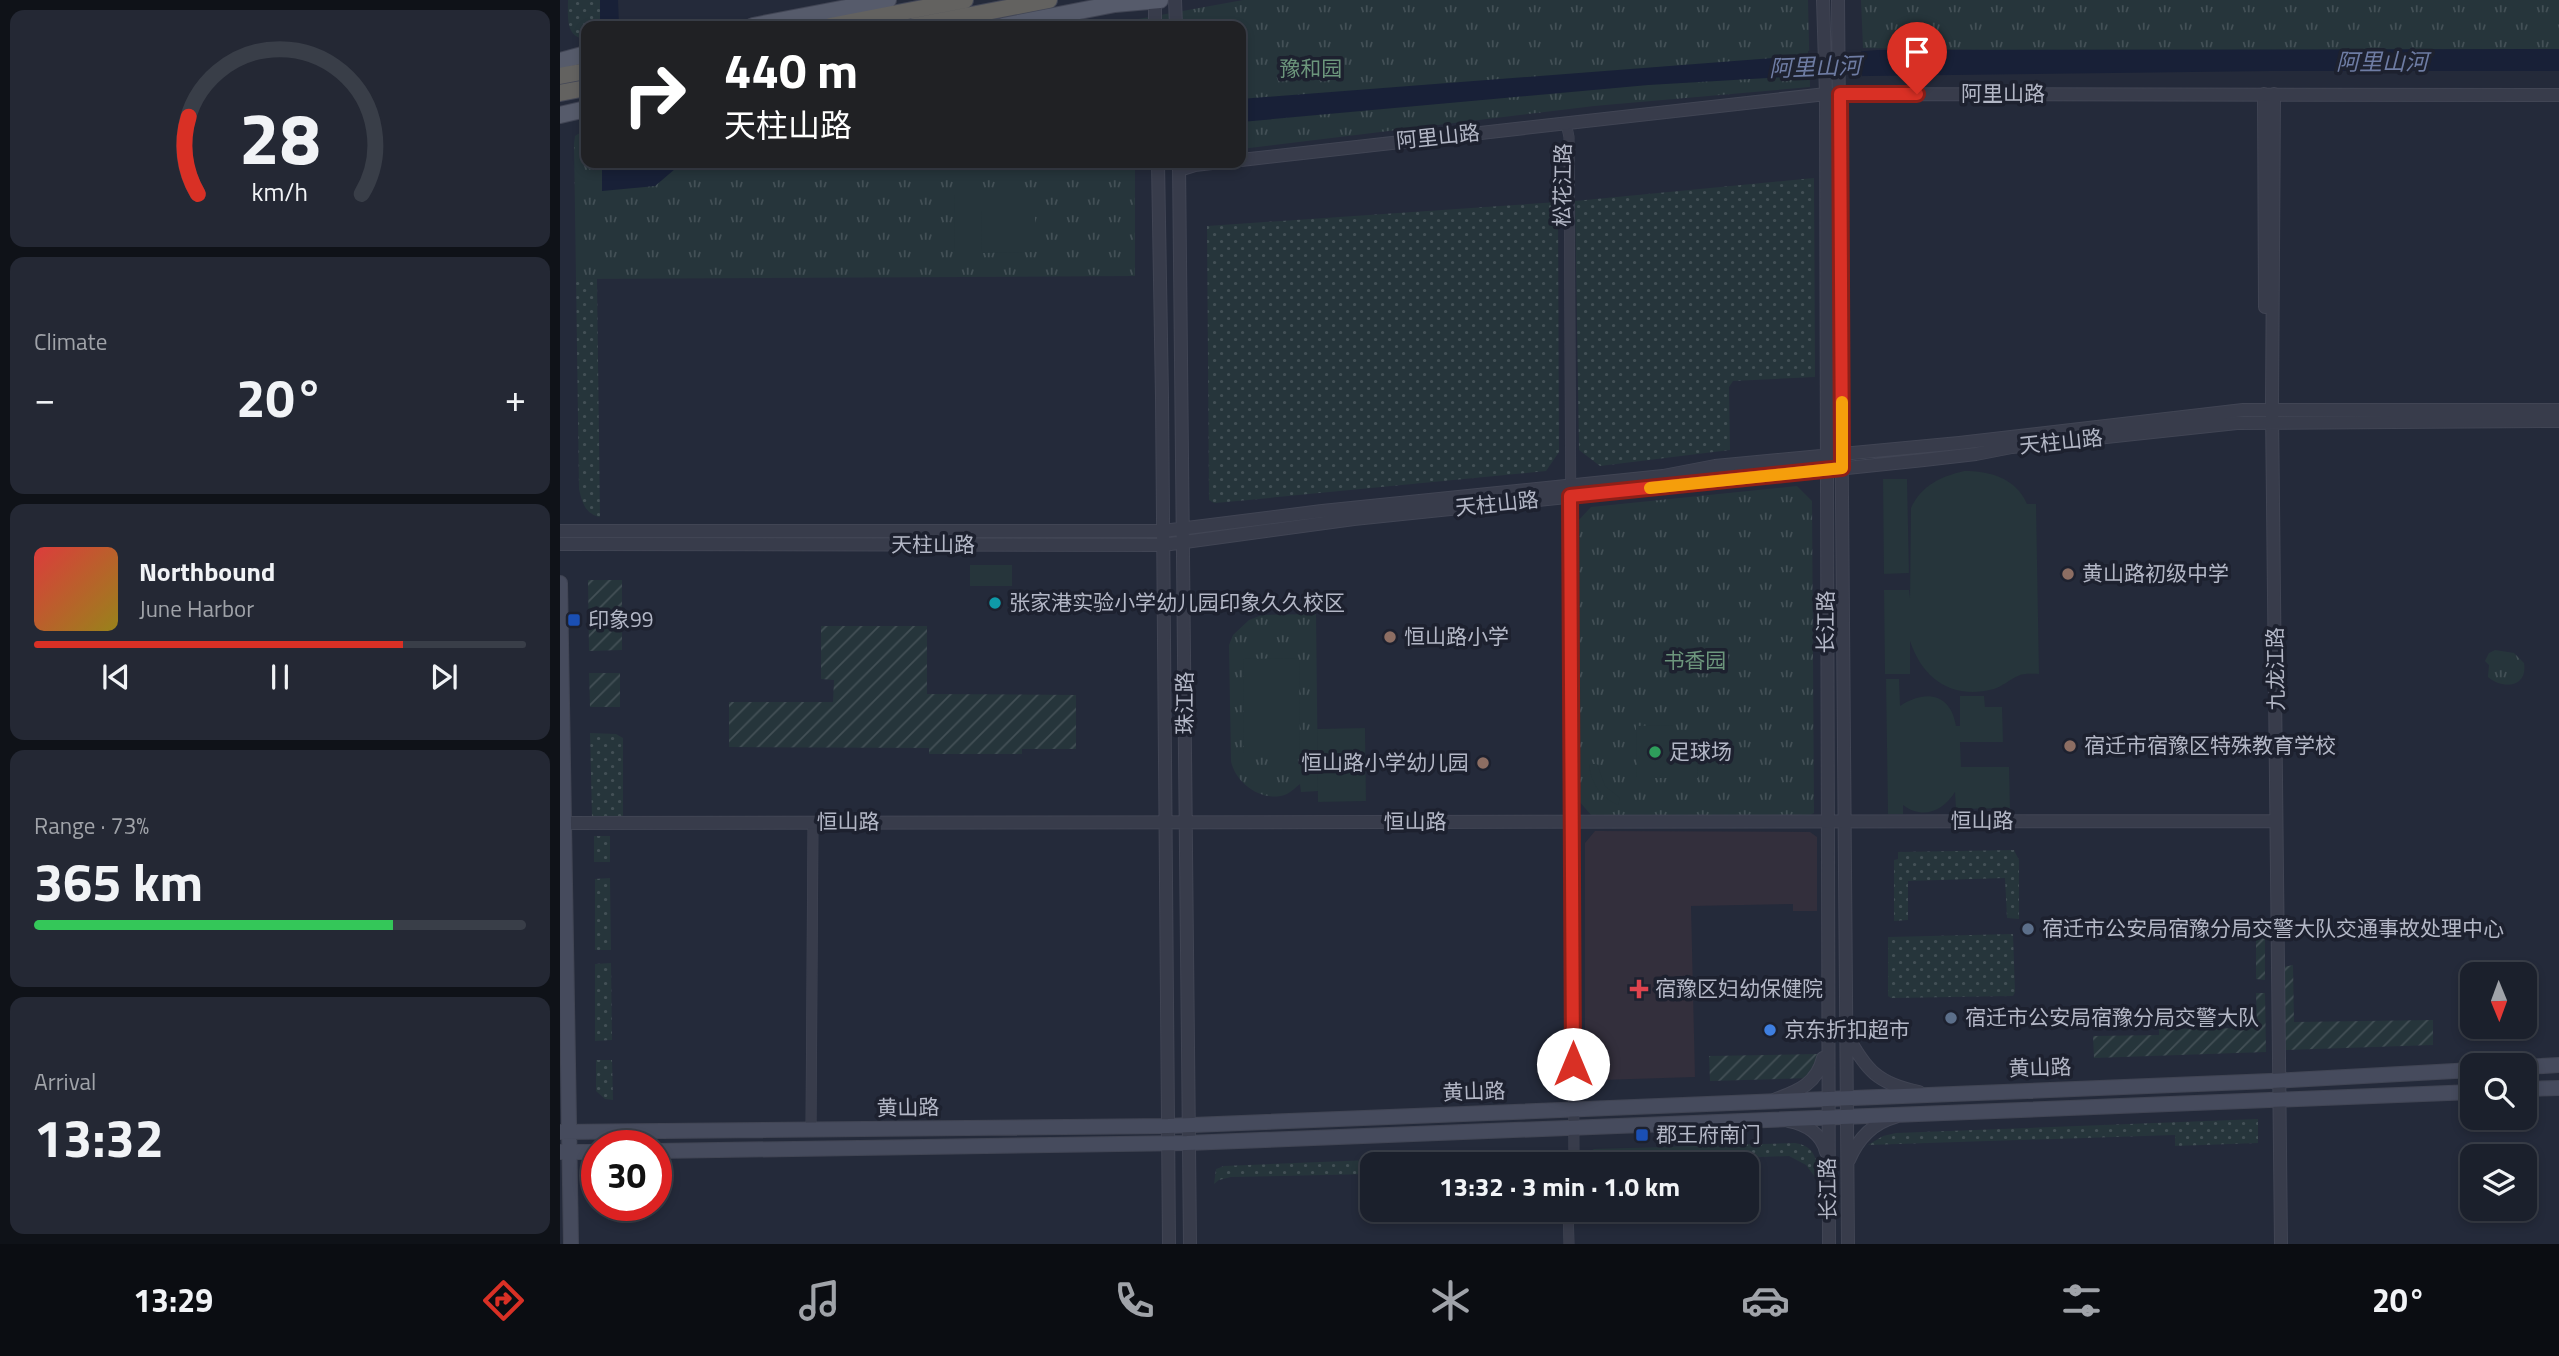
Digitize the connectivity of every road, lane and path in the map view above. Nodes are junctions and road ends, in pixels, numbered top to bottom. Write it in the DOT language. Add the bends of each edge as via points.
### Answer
graph roads {
  1 [pos="888,0"];
  2 [pos="965,0"];
  3 [pos="1049,0"];
  4 [pos="1157,0"];
  5 [pos="1175,0"];
  6 [pos="1823,0"];
  7 [pos="1838,0"];
  8 [pos="779,21"];
  9 [pos="856,21"];
  10 [pos="940,21"];
  11 [pos="1028,21"];
  12 [pos="1155,21"];
  13 [pos="1176,21"];
  14 [pos="581,55"];
  15 [pos="560,61"];
  16 [pos="581,72"];
  17 [pos="560,76"];
  18 [pos="581,89"];
  19 [pos="560,93"];
  20 [pos="1826,94"];
  21 [pos="1840,94"];
  22 [pos="2269,94"];
  23 [pos="2559,94"];
  24 [pos="581,110"];
  25 [pos="560,115"];
  26 [pos="1566,123"];
  27 [pos="1246,159"];
  28 [pos="1157,168"];
  29 [pos="1179,168"];
  30 [pos="2559,410"];
  31 [pos="2269,416"];
  32 [pos="2559,421"];
  33 [pos="1842,454"];
  34 [pos="1826,455"];
  35 [pos="1842,468"];
  36 [pos="1826,470"];
  37 [pos="1567,491"];
  38 [pos="1184,527"];
  39 [pos="560,530"];
  40 [pos="1163,531"];
  41 [pos="1184,543"];
  42 [pos="560,544"];
  43 [pos="1163,545"];
  44 [pos="560,583"];
  45 [pos="1165,717"];
  46 [pos="1185,717"];
  47 [pos="1569,824"];
  48 [pos="1826,824"];
  49 [pos="1845,824"];
  50 [pos="2271,824"];
  51 [pos="813,825"];
  52 [pos="1166,825"];
  53 [pos="1186,825"];
  54 [pos="562,826"];
  55 [pos="1846,1032"];
  56 [pos="1827,1041"];
  57 [pos="2559,1065"];
  58 [pos="2537,1066"];
  59 [pos="2460,1071"];
  60 [pos="2275,1081"];
  61 [pos="2559,1088"];
  62 [pos="2537,1089"];
  63 [pos="2460,1093"];
  64 [pos="1926,1094"];
  65 [pos="1847,1097"];
  66 [pos="1827,1098"];
  67 [pos="1772,1100"];
  68 [pos="2276,1101"];
  69 [pos="1571,1109"];
  70 [pos="1907,1114"];
  71 [pos="1827,1116"];
  72 [pos="1847,1116"];
  73 [pos="1778,1119"];
  74 [pos="1187,1125"];
  75 [pos="1168,1126"];
  76 [pos="1571,1127"];
  77 [pos="811,1130"];
  78 [pos="564,1132"];
  79 [pos="1168,1143"];
  80 [pos="1187,1143"];
  81 [pos="672,1151"];
  82 [pos="565,1152"];
  83 [pos="1569,1152"];
  84 [pos="1573,1152"];
  85 [pos="1828,1158"];
  86 [pos="1847,1164"];
  87 [pos="1568,1222"];
  88 [pos="1574,1222"];
  89 [pos="571,1244"];
  90 [pos="1168,1244"];
  91 [pos="1190,1244"];
  92 [pos="1569,1244"];
  93 [pos="1574,1244"];
  94 [pos="1829,1244"];
  95 [pos="1848,1244"];
  96 [pos="2273,1244"];
  97 [pos="2281,1244"];
  1 -- 8 [label="main road"];
  2 -- 9 [label="highway"];
  3 -- 10 [label="highway"];
  4 -- 11 [label="main road"];
  4 -- 12 [label="street"];
  5 -- 13 [label="street"];
  6 -- 20 [label="street, 长江路"];
  7 -- 21 [label="street, 长江路"];
  14 -- 15 [label="main road"];
  16 -- 17 [label="highway"];
  18 -- 19 [label="highway"];
  20 -- 21 [label="street, 阿里山路"];
  20 -- 26 [label="street, 阿里山路"];
  20 -- 34 [label="street, 长江路"];
  21 -- 22 [label="street, 阿里山路"];
  21 -- 33 [label="street, 长江路"];
  22 -- 23 [label="street, 阿里山路"];
  22 -- 31 [label="street, 九龙江路"];
  24 -- 25 [label="main road"];
  26 -- 27 [label="street, 阿里山路"];
  26 -- 37 [label="street, 松花江路"];
  28 -- 40 [label="street, 珠江路"];
  29 -- 38 [label="street, 珠江路"];
  30 -- 31 [label="street, 天柱山路"];
  31 -- 32 [label="street, 天柱山路"];
  31 -- 33 [label="street, 天柱山路" via="2243,410"];
  31 -- 35 [label="street, 天柱山路"];
  31 -- 50 [label="street, 九龙江路"];
  31 -- 60 [label="street, 九龙江路" via="2278,815"];
  33 -- 34 [label="street, 天柱山路"];
  33 -- 35 [label="street, 长江路"];
  34 -- 36 [label="street, 长江路"];
  34 -- 37 [label="street, 天柱山路" via="1715,466"];
  35 -- 36 [label="street, 天柱山路"];
  35 -- 49 [label="street, 长江路"];
  36 -- 37 [label="street, 天柱山路"];
  36 -- 48 [label="street, 长江路"];
  37 -- 38 [label="street, 天柱山路"];
  37 -- 41 [label="street, 天柱山路"];
  37 -- 47 [label="street, 松花江路"];
  38 -- 40 [label="street, 天柱山路"];
  38 -- 41 [label="street, 珠江路"];
  39 -- 40 [label="street, 天柱山路"];
  40 -- 43 [label="street, 珠江路"];
  41 -- 43 [label="street, 天柱山路"];
  41 -- 46 [label="street, 珠江路"];
  42 -- 43 [label="street, 天柱山路"];
  43 -- 45 [label="street, 珠江路"];
  44 -- 54 [label="main road"];
  45 -- 46 [label="street"];
  45 -- 52 [label="street, 珠江路"];
  46 -- 53 [label="street, 珠江路"];
  47 -- 48 [label="street, 恒山路"];
  47 -- 53 [label="street, 恒山路"];
  47 -- 69 [label="street, 松花江路"];
  48 -- 49 [label="street, 恒山路"];
  48 -- 56 [label="street, 长江路"];
  49 -- 50 [label="street, 恒山路"];
  49 -- 55 [label="street, 长江路"];
  50 -- 60 [label="street, 九龙江路"];
  51 -- 52 [label="street, 恒山路"];
  51 -- 54 [label="street, 恒山路"];
  51 -- 77 [label="street"];
  52 -- 53 [label="street, 恒山路"];
  52 -- 75 [label="street, 珠江路"];
  53 -- 74 [label="street, 珠江路"];
  54 -- 78 [label="main road"];
  55 -- 64 [label="street" via="1878,1079"];
  55 -- 65 [label="street, 长江路"];
  56 -- 66 [label="street, 长江路"];
  56 -- 67 [label="street" via="1816,1076"];
  57 -- 58 [label="main road"];
  59 -- 60 [label="main road, 黄山路"];
  60 -- 64 [label="main road, 黄山路"];
  60 -- 68 [label="street, 九龙江路"];
  61 -- 62 [label="main road"];
  63 -- 68 [label="main road, 黄山路"];
  64 -- 65 [label="main road, 黄山路"];
  65 -- 66 [label="main road, 黄山路"];
  65 -- 72 [label="street, 长江路"];
  66 -- 67 [label="main road, 黄山路"];
  66 -- 71 [label="street, 长江路"];
  67 -- 69 [label="main road, 黄山路"];
  68 -- 70 [label="main road, 黄山路"];
  68 -- 96 [label="street, 九龙江路"];
  68 -- 97 [label="street, 九龙江路"];
  69 -- 74 [label="main road, 黄山路"];
  69 -- 76 [label="street, 松花江路"];
  70 -- 72 [label="main road, 黄山路"];
  70 -- 86 [label="street" via="1873,1127"];
  71 -- 72 [label="main road, 黄山路"];
  71 -- 73 [label="main road, 黄山路"];
  71 -- 85 [label="street, 长江路"];
  72 -- 86 [label="street, 长江路"];
  73 -- 76 [label="main road, 黄山路"];
  73 -- 85 [label="street" via="1815,1132"];
  74 -- 75 [label="main road, 黄山路"];
  74 -- 80 [label="street, 珠江路"];
  75 -- 77 [label="main road, 黄山路"];
  75 -- 79 [label="street, 珠江路"];
  76 -- 80 [label="main road, 黄山路"];
  76 -- 83 [label="street, 松花江路"];
  76 -- 84 [label="street, 松花江路"];
  77 -- 78 [label="main road, 黄山路"];
  78 -- 82 [label="main road"];
  79 -- 80 [label="main road, 黄山路"];
  79 -- 81 [label="main road, 黄山路"];
  79 -- 90 [label="street, 珠江路"];
  80 -- 91 [label="street, 珠江路"];
  82 -- 89 [label="main road"];
  85 -- 94 [label="street, 长江路"];
  86 -- 95 [label="street, 长江路"];
  87 -- 92 [label="street"];
  88 -- 93 [label="street"];
}
